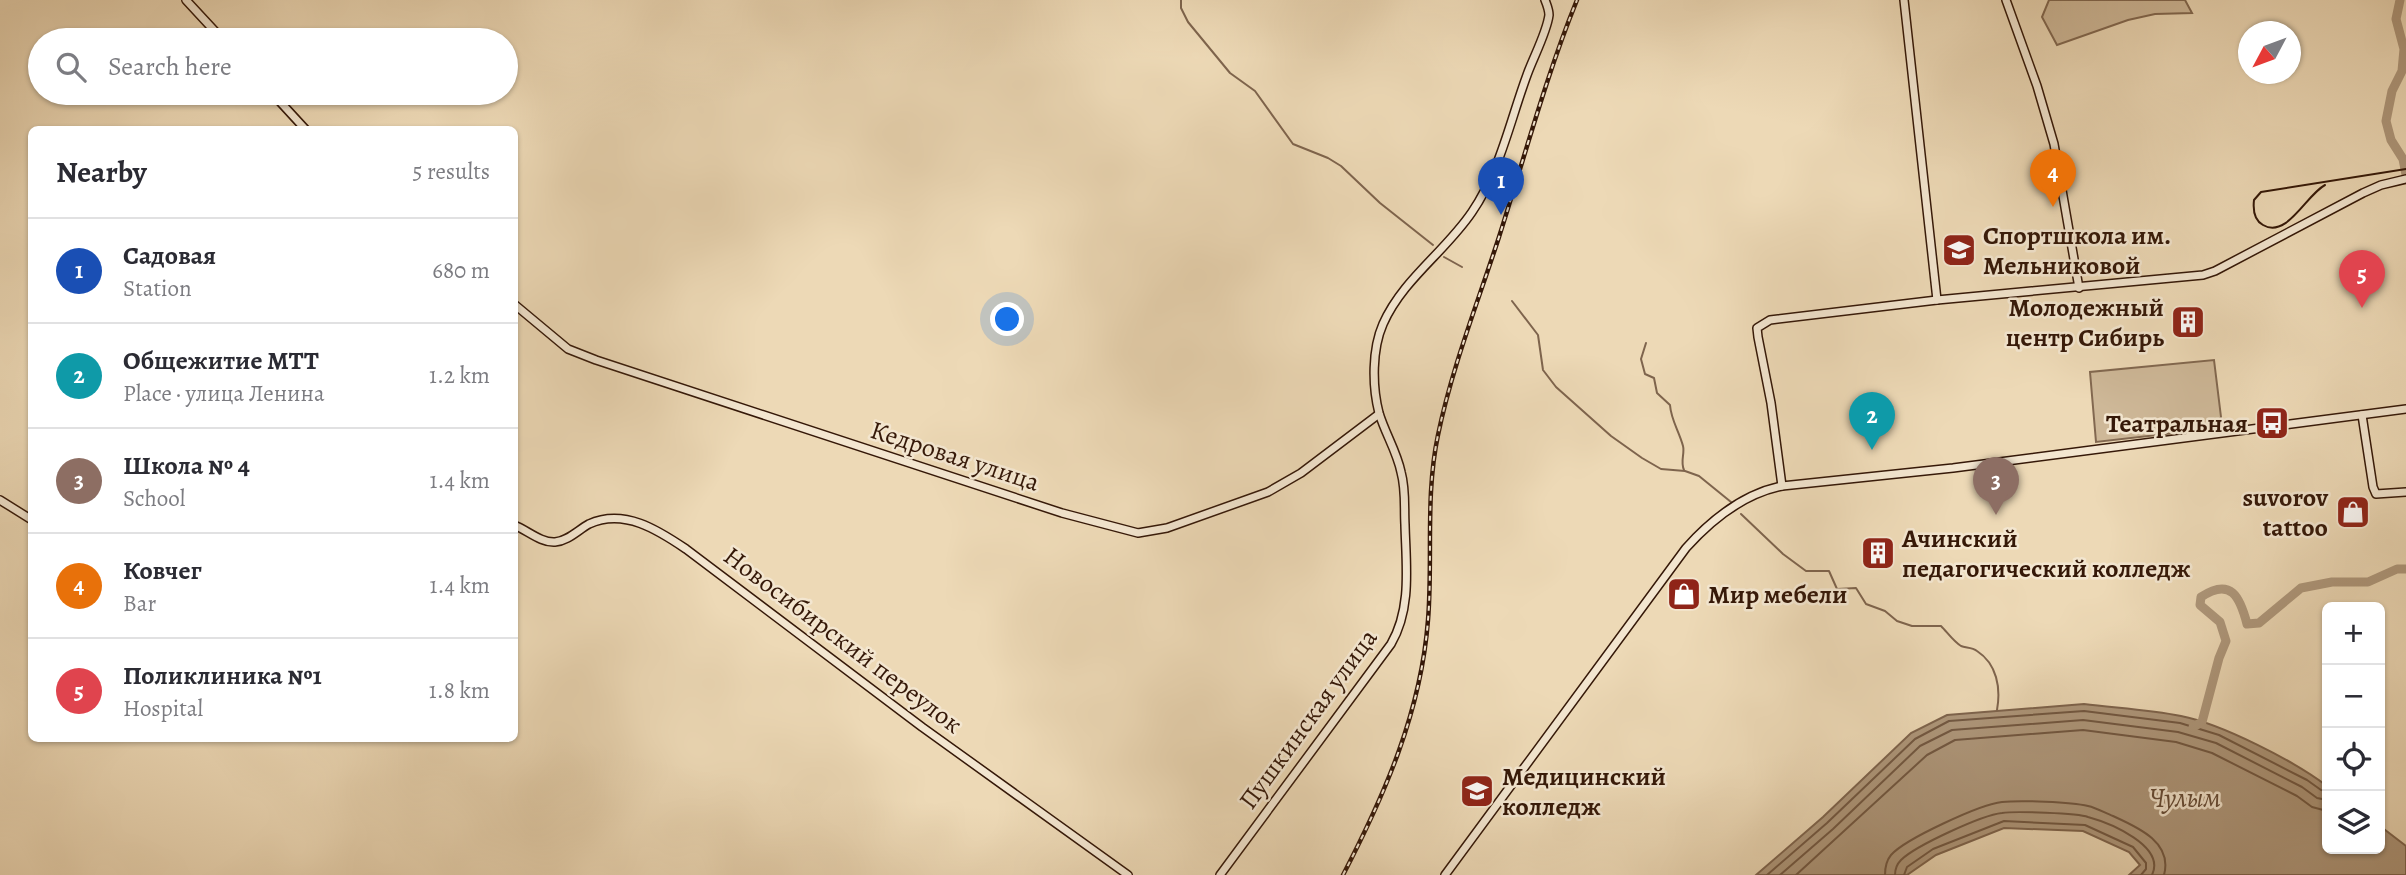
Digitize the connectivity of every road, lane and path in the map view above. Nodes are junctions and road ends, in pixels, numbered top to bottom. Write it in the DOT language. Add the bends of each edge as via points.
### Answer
graph roads {
  1 [pos="186,0"];
  2 [pos="1904,0"];
  3 [pos="2006,0"];
  4 [pos="1546,1"];
  5 [pos="212,28"];
  6 [pos="283,105"];
  7 [pos="302,126"];
  8 [pos="2406,179"];
  9 [pos="2079,288"];
  10 [pos="1937,300"];
  11 [pos="518,307"];
  12 [pos="2406,409"];
  13 [pos="1379,414"];
  14 [pos="2362,415"];
  15 [pos="1782,486"];
  16 [pos="2406,492"];
  17 [pos="0,500"];
  18 [pos="28,518"];
  19 [pos="518,527"];
  20 [pos="1128,875"];
  21 [pos="1220,875"];
  22 [pos="1445,875"];
  1 -- 5 [label="street"];
  2 -- 10 [label="street"];
  3 -- 9 [label="street" via="2055,148"];
  4 -- 13 [label="street, Пушкинская улица" via="1548,19 1506,141 1483,192 1450,241 1407,286 1382,326 1375,381"];
  6 -- 7 [label="street"];
  8 -- 9 [label="street" via="2363,193 2210,273"];
  9 -- 10 [label="street"];
  10 -- 15 [label="street" via="1770,320 1758,328"];
  11 -- 13 [label="street, Кедровая улица" via="561,344 583,356 1062,513 1138,533 1167,528 1268,492"];
  12 -- 14 [label="street"];
  13 -- 21 [label="street, Пушкинская улица" via="1399,461 1405,491 1407,582 1401,621 1391,644"];
  14 -- 15 [label="street"];
  14 -- 16 [label="street" via="2376,494"];
  15 -- 22 [label="street" via="1735,505 1686,548"];
  17 -- 18 [label="street"];
  19 -- 20 [label="street, Новосибирский переулок" via="551,542 604,520 640,523 662,534"];
}
